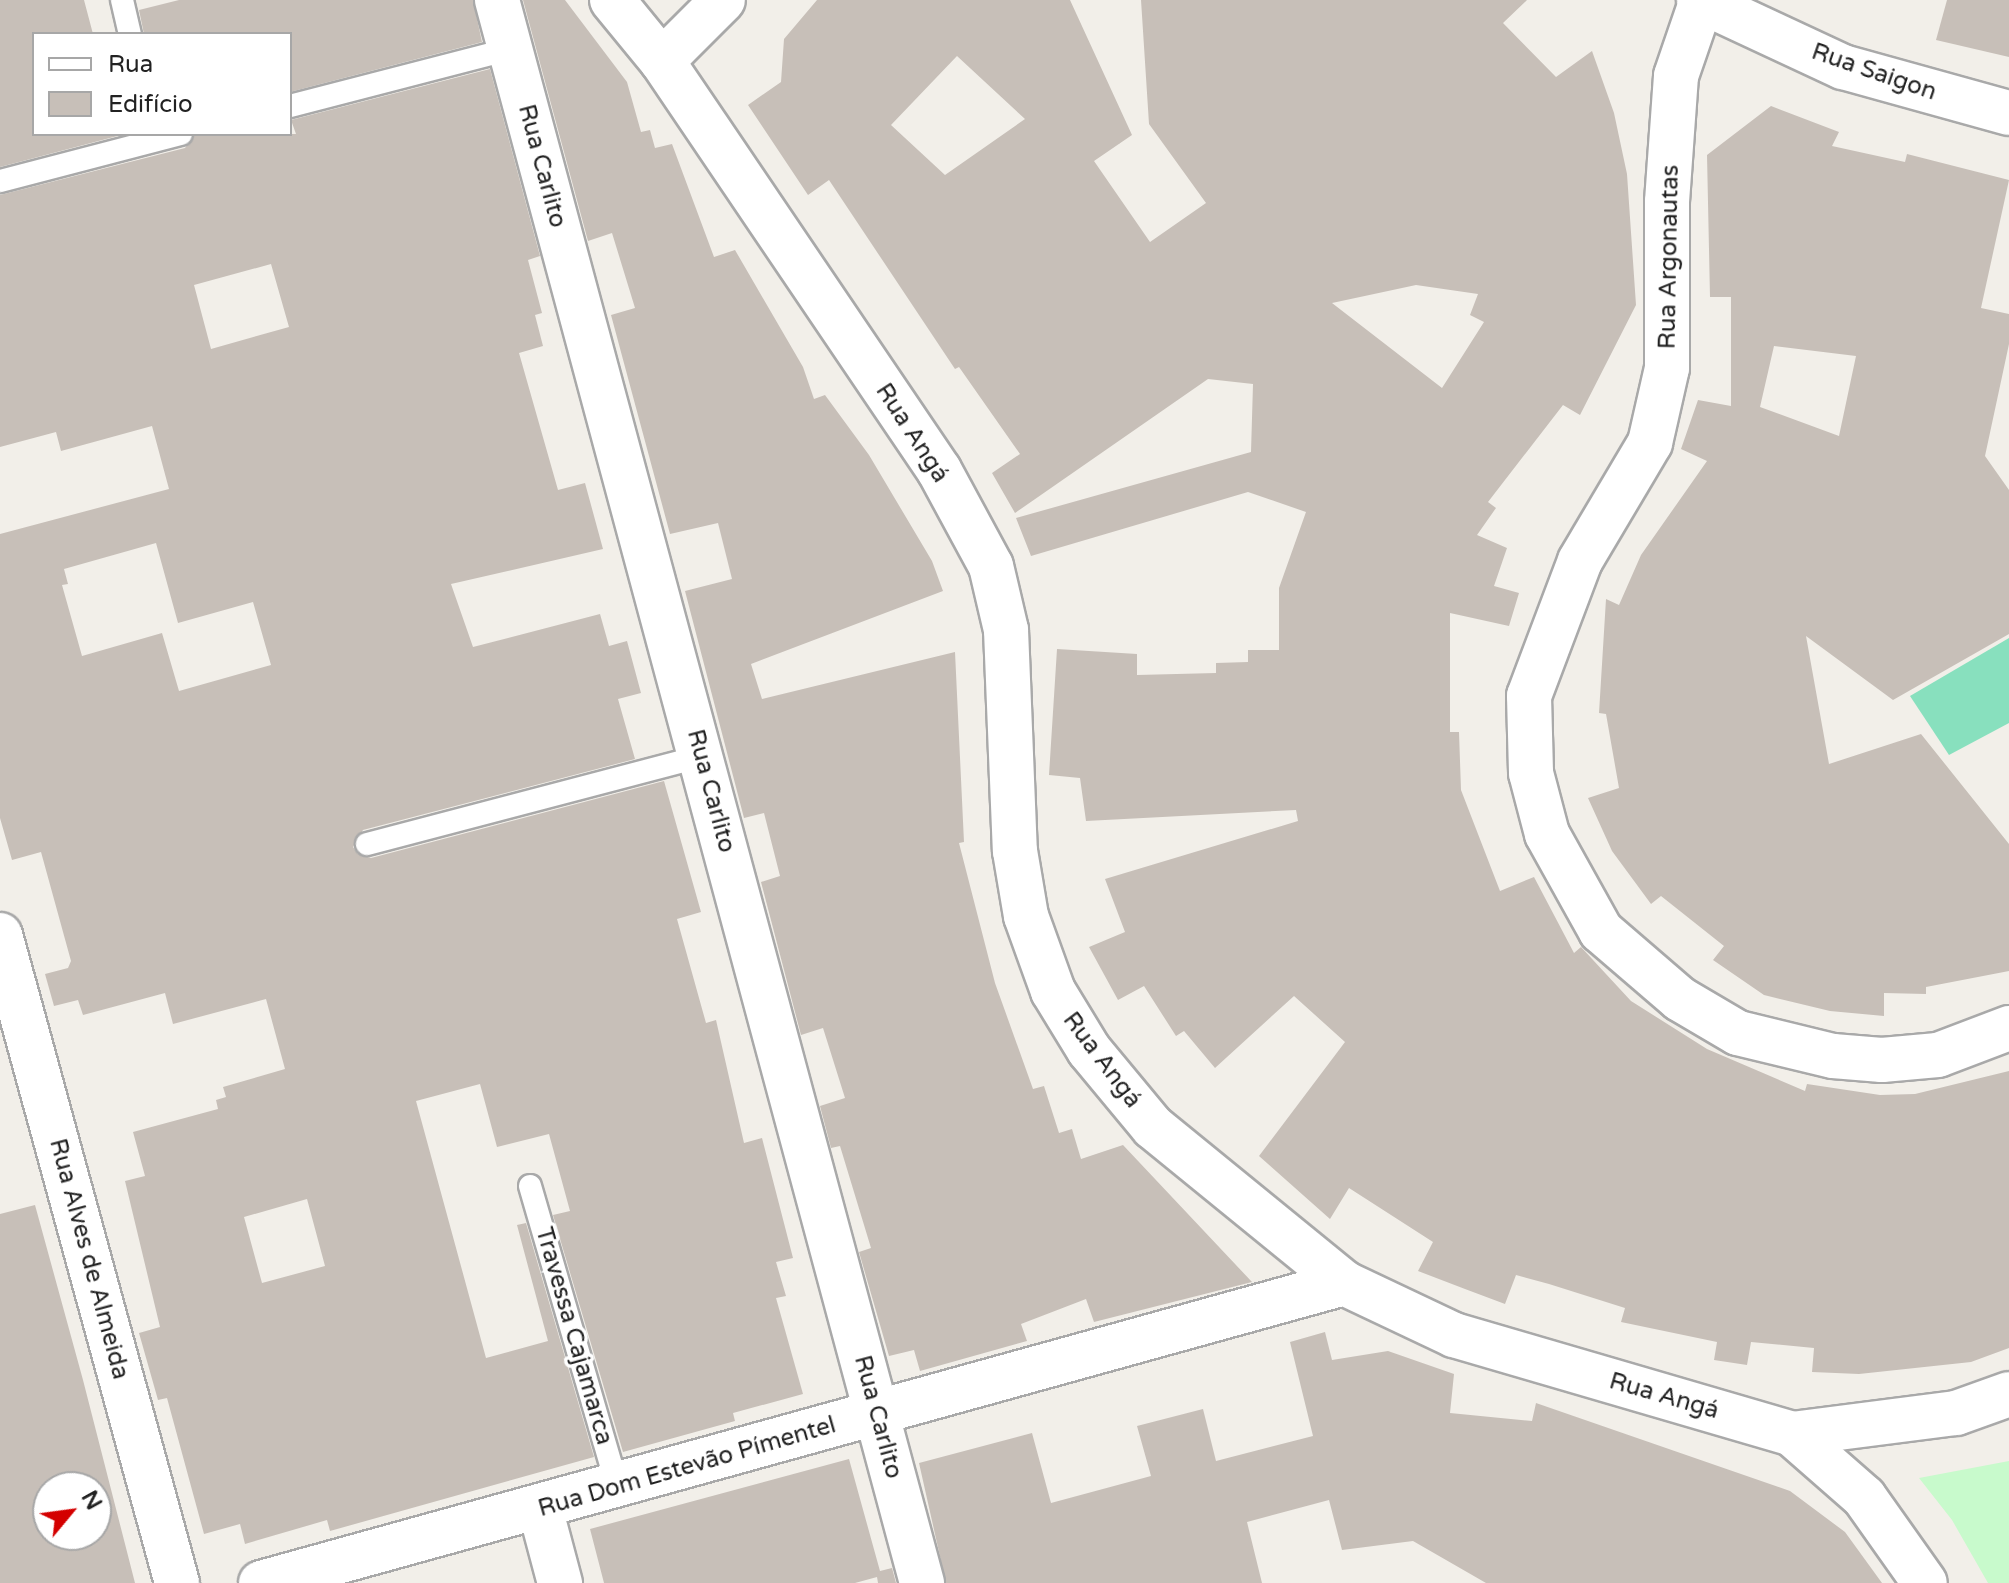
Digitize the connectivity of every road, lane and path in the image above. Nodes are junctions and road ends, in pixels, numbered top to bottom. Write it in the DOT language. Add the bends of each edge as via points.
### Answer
graph roads {
  1 [pos="122,0"];
  2 [pos="497,0"];
  3 [pos="612,0"];
  4 [pos="723,0"];
  5 [pos="1700,0"];
  6 [pos="130,32"];
  7 [pos="511,49"];
  8 [pos="662,61"];
  9 [pos="292,105"];
  10 [pos="2009,113"];
  11 [pos="155,137"];
  12 [pos="0,181"];
  13 [pos="702,756"];
  14 [pos="367,844"];
  15 [pos="0,935"];
  16 [pos="2009,1028"];
  17 [pos="530,1186"];
  18 [pos="1344,1283"];
  19 [pos="2009,1394"];
  20 [pos="877,1414"];
  21 [pos="1792,1434"];
  22 [pos="617,1486"];
  23 [pos="540,1508"];
  24 [pos="177,1583"];
  25 [pos="261,1583"];
  26 [pos="560,1583"];
  27 [pos="922,1583"];
  28 [pos="1925,1583"];
  1 -- 6 [label="lane"];
  2 -- 7 [label="street, Rua Carlito"];
  3 -- 8 [label="street, Rua Angá"];
  4 -- 8 [label="street"];
  5 -- 10 [label="street, Rua Saigon" via="1843,67"];
  5 -- 16 [label="street, Rua Argonautas" via="1676,76 1667,202 1667,368 1650,443 1580,561 1529,696 1531,773 1547,834 1601,931 1680,999 1738,1033 1833,1056 1882,1060 1938,1055"];
  7 -- 9 [label="lane"];
  7 -- 13 [label="street, Rua Carlito"];
  8 -- 18 [label="street, Rua Angá" via="939,470 991,566 1006,630 1015,851 1026,916 1053,991 1089,1050 1153,1127"];
  11 -- 12 [label="lane"];
  13 -- 14 [label="lane"];
  13 -- 20 [label="street, Rua Carlito"];
  15 -- 24 [label="street, Rua Alves de Almeida"];
  17 -- 22 [label="lane, Travessa Cajamarca"];
  18 -- 20 [label="street, Rua Dom Estevão Pímentel"];
  18 -- 21 [label="street, Rua Angá" via="1454,1335"];
  19 -- 21 [label="street" via="1956,1413"];
  20 -- 22 [label="street, Rua Dom Estevão Pímentel"];
  20 -- 27 [label="street, Rua Carlito"];
  21 -- 28 [label="street, Rua Angá" via="1864,1497"];
  22 -- 23 [label="street, Rua Dom Estevão Pímentel"];
  23 -- 25 [label="street, Rua Dom Estevão Pímentel"];
  23 -- 26 [label="street"];
}
